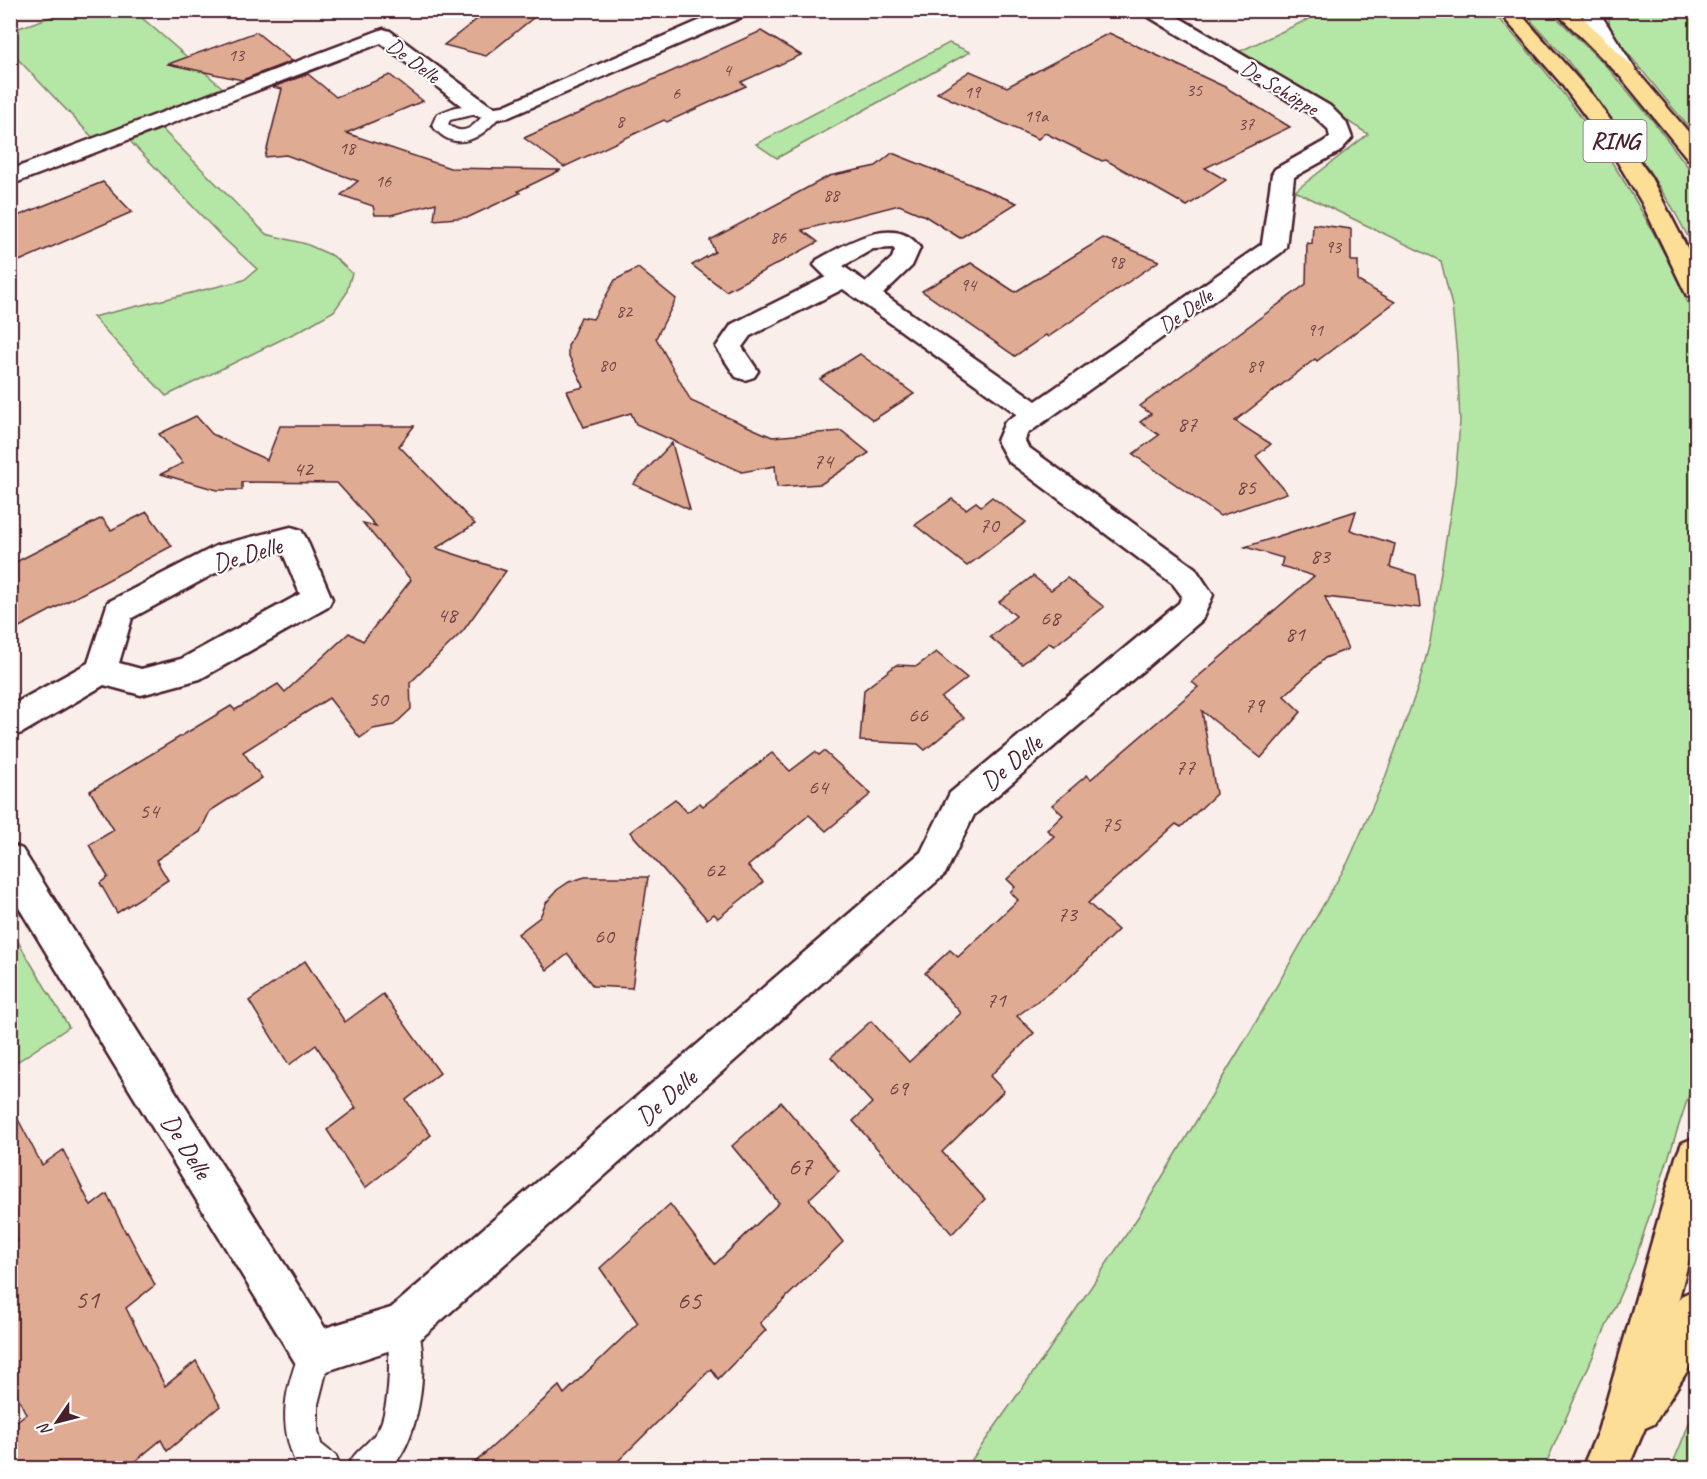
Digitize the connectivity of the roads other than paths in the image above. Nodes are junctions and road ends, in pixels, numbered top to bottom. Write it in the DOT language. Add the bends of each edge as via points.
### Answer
graph roads {
  1 [pos="742,10"];
  2 [pos="1150,10"];
  3 [pos="1506,10"];
  4 [pos="1563,10"];
  5 [pos="1595,10"];
  6 [pos="1627,72"];
  7 [pos="1696,154"];
  8 [pos="1283,174"];
  9 [pos="10,178"];
  10 [pos="844,278"];
  11 [pos="1696,290"];
  12 [pos="867,295"];
  13 [pos="745,371"];
  14 [pos="1037,415"];
  15 [pos="101,671"];
  16 [pos="10,723"];
  17 [pos="10,860"];
  18 [pos="1696,1157"];
  19 [pos="1696,1311"];
  20 [pos="403,1326"];
  21 [pos="315,1353"];
  22 [pos="1613,1452"];
  23 [pos="324,1468"];
  24 [pos="364,1468"];
  1 -- 9 [label="street, De Delle" via="509,111 486,112 383,35"];
  2 -- 8 [label="street, De Schöppe" via="1322,111 1338,127 1341,138 1331,147"];
  3 -- 11 [label="main road, RING" via="1558,65 1608,130 1654,202"];
  4 -- 6 [label="main road, RING"];
  5 -- 6 [label="street" via="1593,18"];
  6 -- 7 [label="main road, RING"];
  8 -- 14 [label="street, De Delle" via="1274,247"];
  10 -- 12 [label="street"];
  10 -- 12 [label="street" via="826,265 868,242 898,240 908,248 903,261"];
  10 -- 13 [label="street" via="741,330 729,347"];
  12 -- 14 [label="street"];
  14 -- 20 [label="street, De Delle" via="1015,429 1011,441 1018,454 1184,576 1198,595 1191,611 962,804 933,862"];
  15 -- 15 [label="street, De Delle" via="119,611 226,554 291,538 317,599 189,670 141,682"];
  15 -- 16 [label="street"];
  17 -- 21 [label="street, De Delle"];
  18 -- 22 [label="main road"];
  19 -- 22 [label="main road" via="1691,1326"];
  20 -- 21 [label="street, De Delle"];
  20 -- 24 [label="lane" via="404,1382 398,1422 385,1451"];
  21 -- 23 [label="lane" via="303,1391 301,1430 310,1458"];
}
